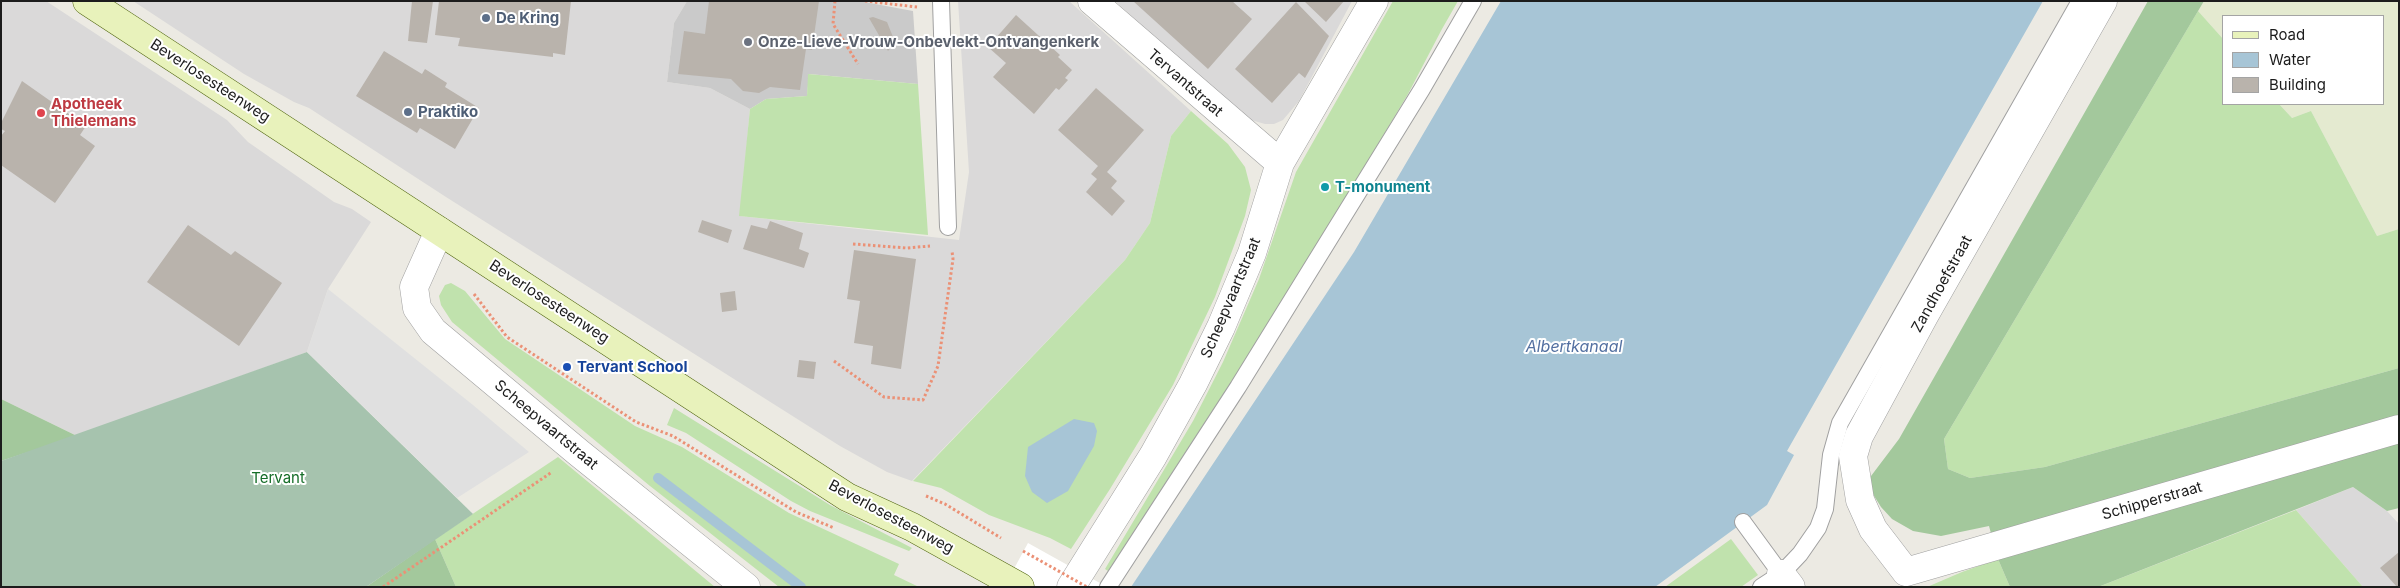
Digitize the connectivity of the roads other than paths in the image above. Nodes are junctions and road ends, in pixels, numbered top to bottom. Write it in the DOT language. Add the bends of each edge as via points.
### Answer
graph roads {
  1 [pos="88,1"];
  2 [pos="1092,1"];
  3 [pos="1374,1"];
  4 [pos="1473,1"];
  5 [pos="2080,1"];
  6 [pos="2103,1"];
  7 [pos="941,5"];
  8 [pos="1280,163"];
  9 [pos="948,227"];
  10 [pos="440,232"];
  11 [pos="2399,429"];
  12 [pos="1743,522"];
  13 [pos="1900,580"];
  14 [pos="1777,582"];
  15 [pos="1014,583"];
  16 [pos="746,587"];
  17 [pos="1071,587"];
  18 [pos="1108,587"];
  1 -- 10 [label="street, Beverlosesteenweg"];
  2 -- 8 [label="street, Tervantstraat"];
  3 -- 8 [label="street, Scheepvaartstraat"];
  4 -- 18 [label="lane" via="1238,388"];
  5 -- 14 [label="lane" via="1840,423 1831,455 1825,509 1818,528"];
  6 -- 13 [label="street, Zandhoefstraat" via="1859,436 1853,456 1860,500"];
  7 -- 9 [label="lane"];
  8 -- 17 [label="street, Scheepvaartstraat" via="1252,253 1193,384 1153,456"];
  10 -- 15 [label="street, Beverlosesteenweg" via="847,497"];
  10 -- 16 [label="street, Scheepvaartstraat" via="414,287 417,308 433,331"];
  11 -- 13 [label="street, Schipperstraat"];
  12 -- 14 [label="lane"];
}
